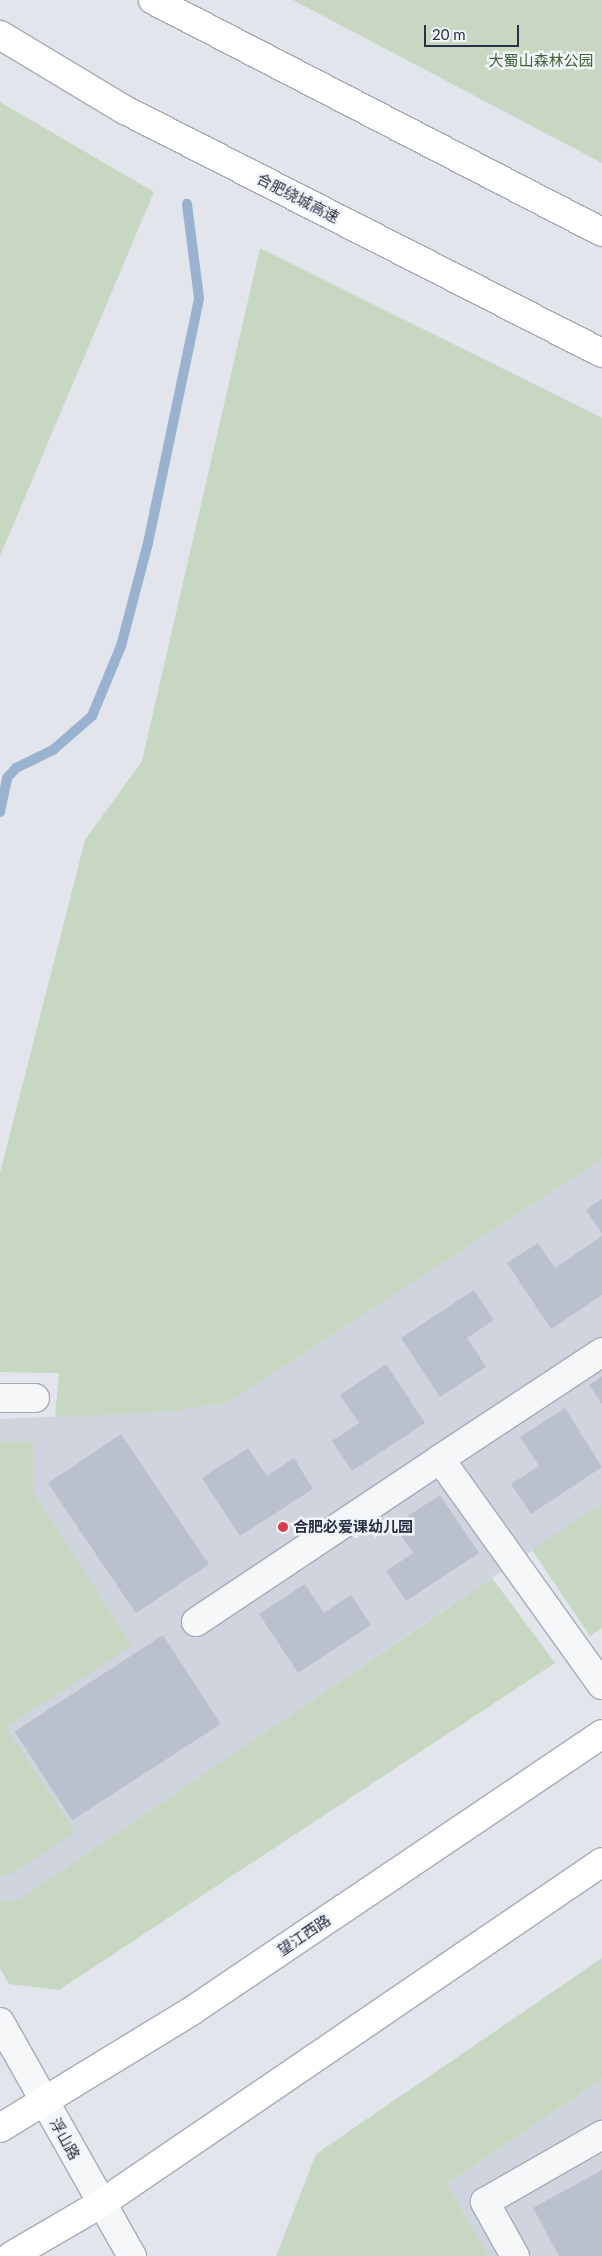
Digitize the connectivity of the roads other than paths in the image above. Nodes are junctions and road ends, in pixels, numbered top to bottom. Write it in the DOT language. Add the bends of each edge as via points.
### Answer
graph roads {
  1 [pos="153,0"];
  2 [pos="0,35"];
  3 [pos="602,232"];
  4 [pos="602,353"];
  5 [pos="602,1352"];
  6 [pos="0,1398"];
  7 [pos="35,1398"];
  8 [pos="440,1459"];
  9 [pos="196,1622"];
  10 [pos="602,1685"];
  11 [pos="602,1734"];
  12 [pos="599,1870"];
  13 [pos="0,2022"];
  14 [pos="44,2102"];
  15 [pos="0,2128"];
  16 [pos="602,2136"];
  17 [pos="102,2203"];
  18 [pos="11,2256"];
  19 [pos="132,2256"];
  20 [pos="515,2256"];
  1 -- 3 [label="main road"];
  2 -- 4 [label="main road, 合肥绕城高速" via="125,110"];
  5 -- 8 [label="street"];
  6 -- 7 [label="street"];
  8 -- 9 [label="street"];
  8 -- 10 [label="street"];
  11 -- 14 [label="main road, 望江西路" via="193,2010"];
  12 -- 17 [label="main road"];
  13 -- 14 [label="street, 浮山路"];
  14 -- 15 [label="main road, 望江西路"];
  14 -- 17 [label="street, 浮山路"];
  16 -- 20 [label="street" via="485,2202"];
  17 -- 18 [label="main road"];
  17 -- 19 [label="street, 浮山路"];
}
